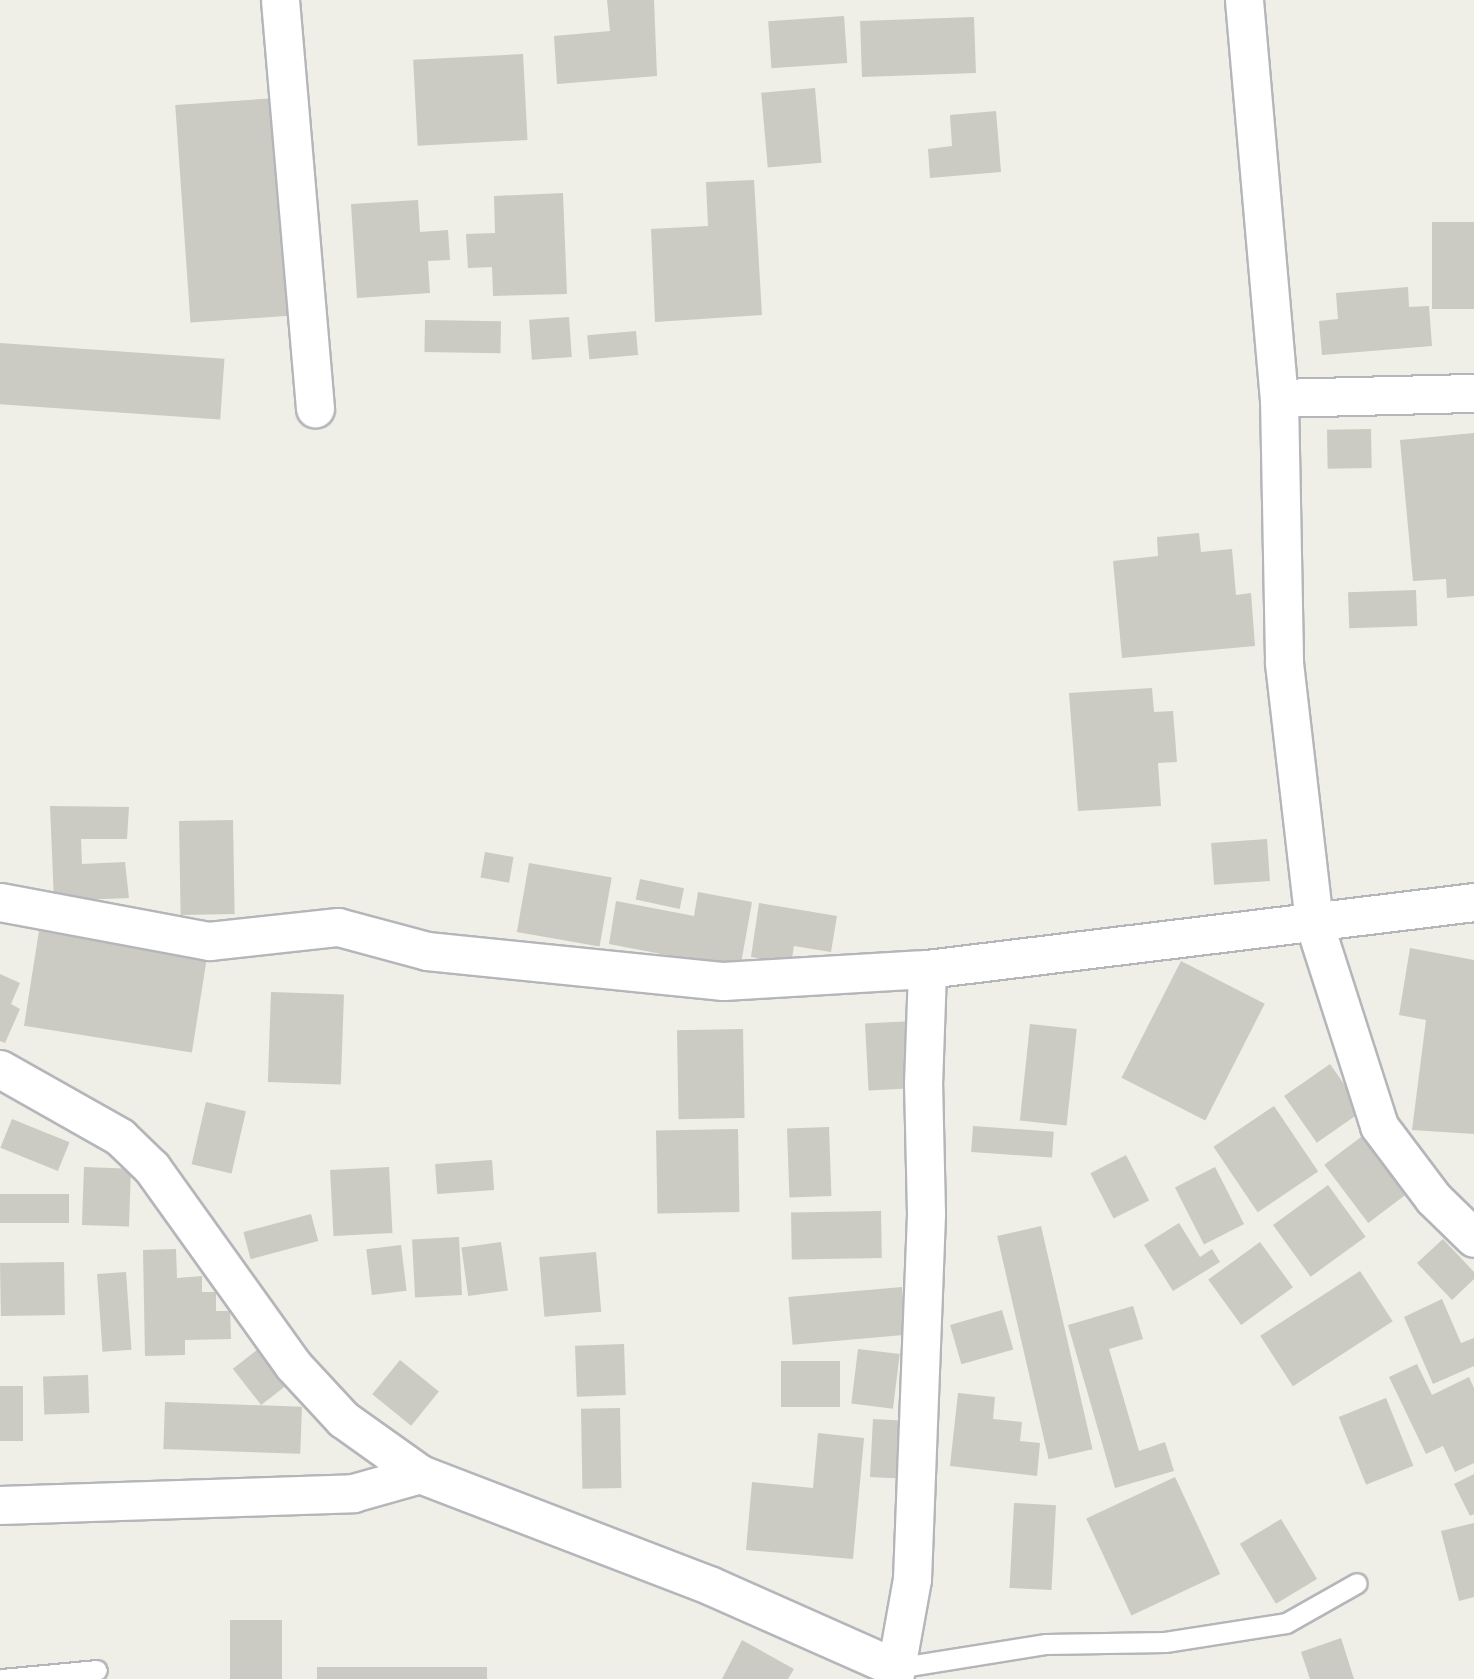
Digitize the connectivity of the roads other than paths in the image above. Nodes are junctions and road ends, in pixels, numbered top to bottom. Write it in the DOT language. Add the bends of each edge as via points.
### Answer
graph roads {
  1 [pos="280,0"];
  2 [pos="1244,0"];
  3 [pos="1474,393"];
  4 [pos="1279,398"];
  5 [pos="315,409"];
  6 [pos="0,902"];
  7 [pos="1474,902"];
  8 [pos="1314,923"];
  9 [pos="927,968"];
  10 [pos="0,1069"];
  11 [pos="1474,1238"];
  12 [pos="420,1474"];
  13 [pos="0,1505"];
  14 [pos="1357,1583"];
  15 [pos="97,1670"];
  16 [pos="895,1674"];
  17 [pos="2,1679"];
  1 -- 5 [label="street"];
  2 -- 4 [label="street"];
  3 -- 4 [label="street"];
  4 -- 8 [label="street" via="1284,663"];
  6 -- 9 [label="street" via="209,940 338,927 427,951 723,981"];
  7 -- 8 [label="street"];
  8 -- 9 [label="street"];
  8 -- 11 [label="street" via="1379,1126 1433,1198"];
  9 -- 16 [label="street" via="923,1085 926,1213 912,1579"];
  10 -- 12 [label="street" via="120,1138 144,1161 293,1365 343,1419"];
  12 -- 13 [label="street" via="353,1493"];
  12 -- 16 [label="street" via="709,1585"];
  14 -- 16 [label="lane" via="1286,1623 1165,1642 1046,1644"];
  15 -- 17 [label="lane"];
}
